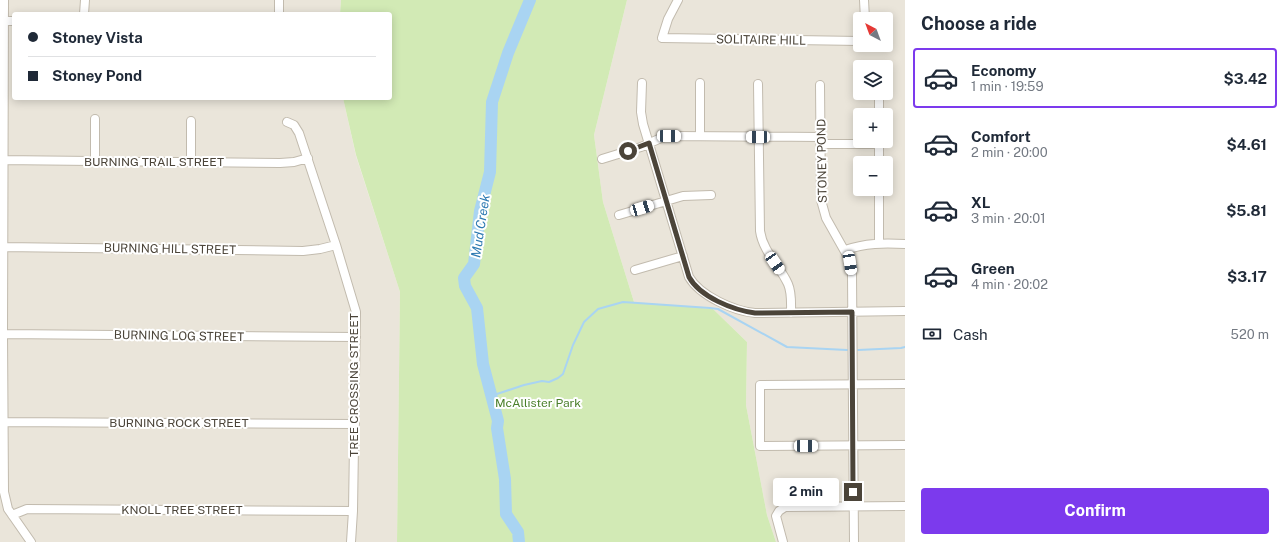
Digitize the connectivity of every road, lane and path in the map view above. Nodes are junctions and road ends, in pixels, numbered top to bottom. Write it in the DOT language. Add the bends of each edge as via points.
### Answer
graph roads {
  1 [pos="4,0"];
  2 [pos="85,0"];
  3 [pos="279,0"];
  4 [pos="678,0"];
  5 [pos="864,0"];
  6 [pos="84,12"];
  7 [pos="279,12"];
  8 [pos="865,12"];
  9 [pos="2,21"];
  10 [pos="853,41"];
  11 [pos="642,83"];
  12 [pos="700,83"];
  13 [pos="758,84"];
  14 [pos="820,85"];
  15 [pos="95,119"];
  16 [pos="191,121"];
  17 [pos="287,122"];
  18 [pos="700,136"];
  19 [pos="758,137"];
  20 [pos="821,141"];
  21 [pos="853,142"];
  22 [pos="649,143"];
  23 [pos="308,158"];
  24 [pos="602,159"];
  25 [pos="2,160"];
  26 [pos="94,161"];
  27 [pos="191,162"];
  28 [pos="710,195"];
  29 [pos="879,196"];
  30 [pos="665,200"];
  31 [pos="619,215"];
  32 [pos="880,243"];
  33 [pos="905,244"];
  34 [pos="336,245"];
  35 [pos="3,247"];
  36 [pos="845,250"];
  37 [pos="683,256"];
  38 [pos="635,270"];
  39 [pos="852,312"];
  40 [pos="905,312"];
  41 [pos="791,313"];
  42 [pos="3,334"];
  43 [pos="356,337"];
  44 [pos="853,384"];
  45 [pos="905,384"];
  46 [pos="3,422"];
  47 [pos="354,424"];
  48 [pos="905,445"];
  49 [pos="853,446"];
  50 [pos="905,506"];
  51 [pos="853,507"];
  52 [pos="353,511"];
  53 [pos="12,515"];
  54 [pos="31,542"];
  55 [pos="351,542"];
  56 [pos="783,542"];
  57 [pos="854,542"];
  1 -- 9 [label="street"];
  2 -- 6 [label="street"];
  3 -- 7 [label="street"];
  4 -- 10 [label="street, SOLITAIRE HILL" via="662,38"];
  5 -- 8 [label="street"];
  9 -- 25 [label="street"];
  11 -- 22 [label="street" via="643,124"];
  12 -- 18 [label="street"];
  13 -- 19 [label="street"];
  14 -- 20 [label="street, STONEY POND"];
  15 -- 26 [label="street"];
  16 -- 27 [label="street"];
  17 -- 23 [label="street, TREE CROSSING STREET" via="296,128"];
  18 -- 19 [label="street"];
  18 -- 22 [label="street" via="669,136"];
  19 -- 20 [label="street"];
  19 -- 41 [label="street" via="761,239 789,286"];
  20 -- 21 [label="street"];
  20 -- 36 [label="street, STONEY POND" via="821,194 824,212"];
  22 -- 24 [label="street"];
  22 -- 30 [label="street"];
  23 -- 27 [label="street, BURNING TRAIL STREET" via="280,163"];
  23 -- 34 [label="street, TREE CROSSING STREET"];
  25 -- 26 [label="street, BURNING TRAIL STREET"];
  25 -- 35 [label="street"];
  26 -- 27 [label="street, BURNING TRAIL STREET"];
  28 -- 30 [label="street"];
  29 -- 32 [label="street"];
  30 -- 31 [label="street"];
  30 -- 37 [label="street"];
  32 -- 33 [label="street"];
  32 -- 36 [label="street" via="864,244"];
  34 -- 35 [label="street, BURNING HILL STREET" via="303,251"];
  34 -- 43 [label="street, TREE CROSSING STREET" via="354,303"];
  35 -- 42 [label="street"];
  36 -- 39 [label="street, STONEY POND" via="852,276"];
  37 -- 38 [label="street"];
  37 -- 41 [label="street" via="689,277 695,286 727,306 744,312"];
  39 -- 40 [label="street"];
  39 -- 41 [label="street"];
  39 -- 44 [label="street, STONEY POND"];
  42 -- 43 [label="street, BURNING LOG STREET"];
  42 -- 46 [label="street"];
  43 -- 47 [label="street, TREE CROSSING STREET"];
  44 -- 45 [label="street"];
  44 -- 49 [label="street, STONEY POND"];
  44 -- 49 [label="street" via="760,385 760,446"];
  46 -- 47 [label="street, BURNING ROCK STREET"];
  46 -- 53 [label="street" via="4,492"];
  47 -- 52 [label="street, TREE CROSSING STREET"];
  48 -- 49 [label="street"];
  49 -- 51 [label="street, STONEY POND"];
  50 -- 51 [label="street"];
  51 -- 56 [label="street" via="785,507 777,513 776,519"];
  51 -- 57 [label="street, STONEY POND"];
  52 -- 53 [label="street, KNOLL TREE STREET" via="27,508"];
  52 -- 55 [label="street, TREE CROSSING STREET"];
  53 -- 54 [label="street"];
}
